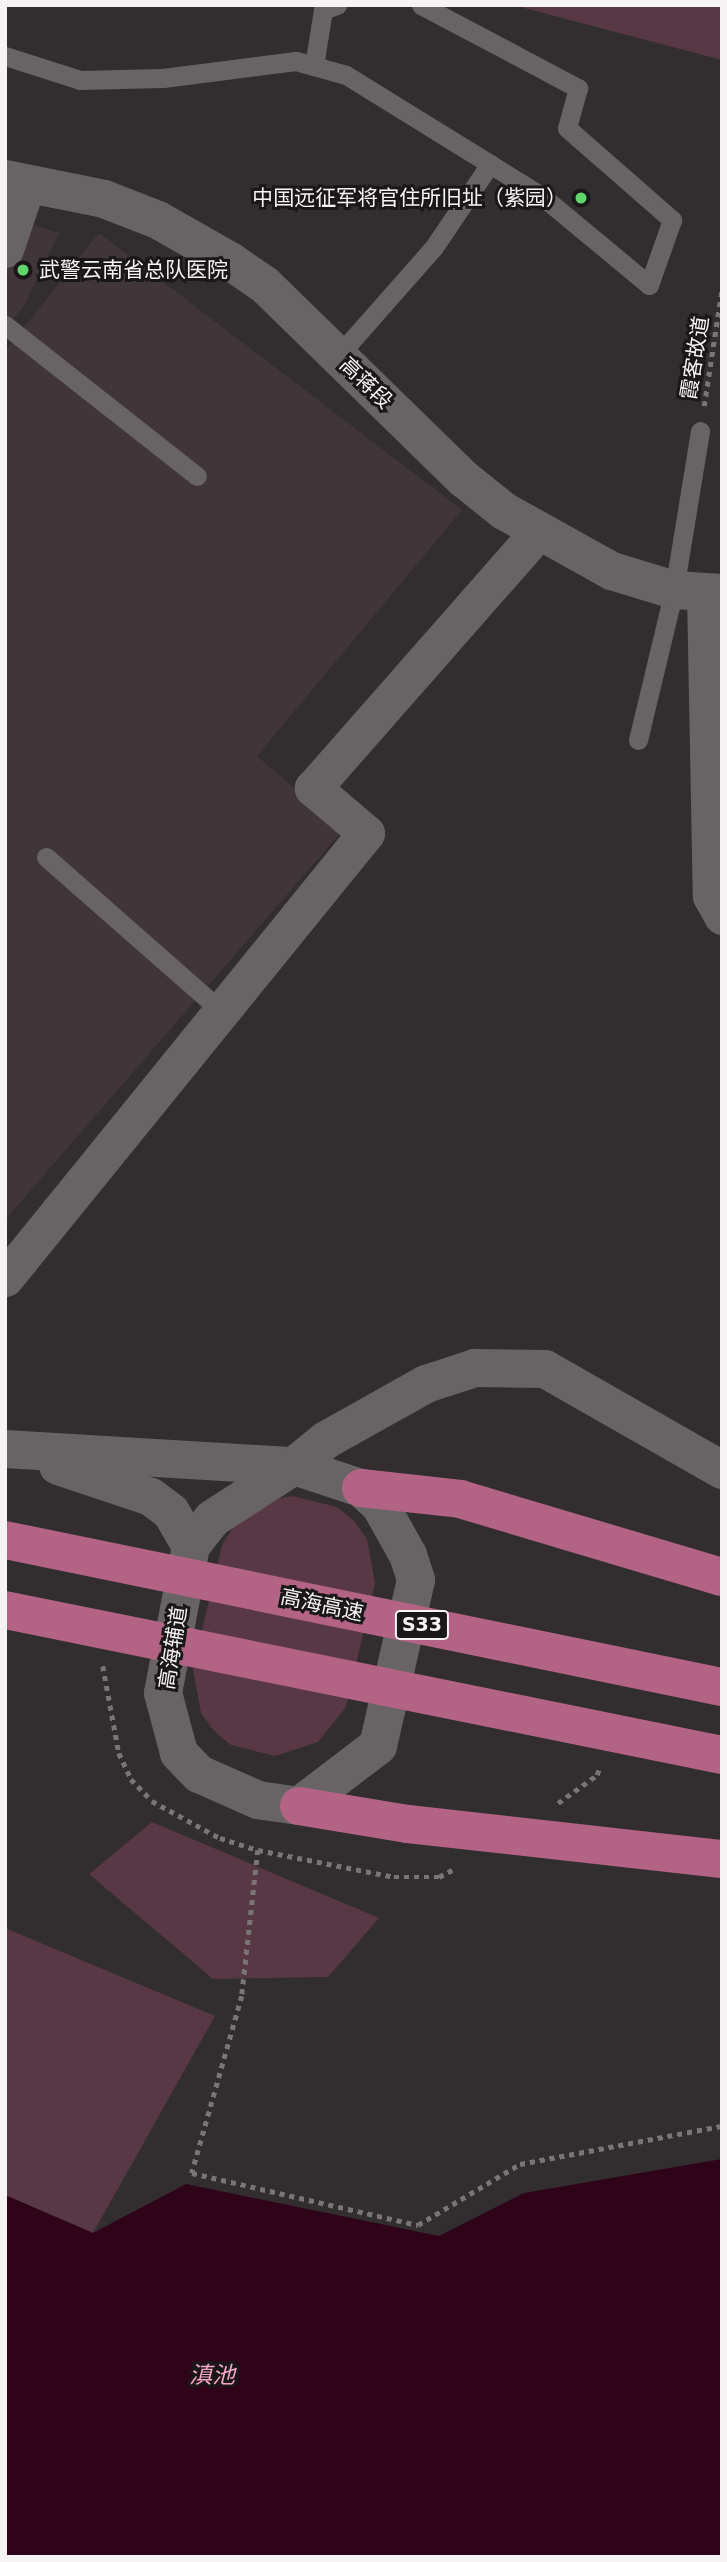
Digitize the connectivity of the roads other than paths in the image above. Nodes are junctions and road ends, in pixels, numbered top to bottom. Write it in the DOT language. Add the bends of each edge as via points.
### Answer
graph roads {
  1 [pos="337,5"];
  2 [pos="421,5"];
  3 [pos="5,56"];
  4 [pos="314,66"];
  5 [pos="490,164"];
  6 [pos="16,182"];
  7 [pos="5,249"];
  8 [pos="5,324"];
  9 [pos="338,356"];
  10 [pos="700,431"];
  11 [pos="197,476"];
  12 [pos="537,533"];
  13 [pos="700,592"];
  14 [pos="638,740"];
  15 [pos="46,858"];
  16 [pos="722,916"];
  17 [pos="219,1009"];
  18 [pos="8,1270"];
  19 [pos="7,1450"];
  20 [pos="294,1466"];
  21 [pos="722,1470"];
  22 [pos="361,1488"];
  23 [pos="5,1539"];
  24 [pos="191,1546"];
  25 [pos="722,1577"];
  26 [pos="5,1610"];
  27 [pos="722,1686"];
  28 [pos="722,1755"];
  29 [pos="299,1806"];
  30 [pos="722,1859"];
  1 -- 4 [label="lane" via="323,10"];
  2 -- 5 [label="lane" via="578,88 566,128 672,220 649,285 543,197"];
  3 -- 4 [label="lane" via="80,80 163,78 296,61"];
  4 -- 5 [label="lane" via="346,75"];
  5 -- 9 [label="lane" via="434,247"];
  6 -- 7 [label="street"];
  6 -- 9 [label="main road, 高蒋段" via="104,199 158,220 265,285"];
  8 -- 11 [label="lane"];
  9 -- 12 [label="main road, 高蒋段" via="464,479"];
  10 -- 13 [label="lane"];
  12 -- 13 [label="main road, 高蒋段" via="611,571"];
  12 -- 17 [label="street" via="313,788 366,833"];
  13 -- 14 [label="lane"];
  13 -- 16 [label="street" via="711,896"];
  15 -- 17 [label="lane"];
  17 -- 18 [label="street"];
  19 -- 20 [label="main road"];
  19 -- 24 [label="main road" via="152,1497 172,1512"];
  20 -- 21 [label="main road, 高海辅道" via="326,1440 426,1384 475,1368 510,1368 545,1369"];
  20 -- 22 [label="main road"];
  20 -- 24 [label="main road, 高海辅道" via="212,1519"];
  22 -- 25 [label="highway" via="460,1499"];
  22 -- 29 [label="main road" via="394,1526 416,1580 378,1746"];
  23 -- 27 [label="highway, 高海高速 / S33"];
  24 -- 29 [label="main road, 高海辅道" via="163,1693 179,1753 199,1774 225,1787 258,1800"];
  26 -- 28 [label="highway"];
  29 -- 30 [label="highway" via="408,1824"];
}
